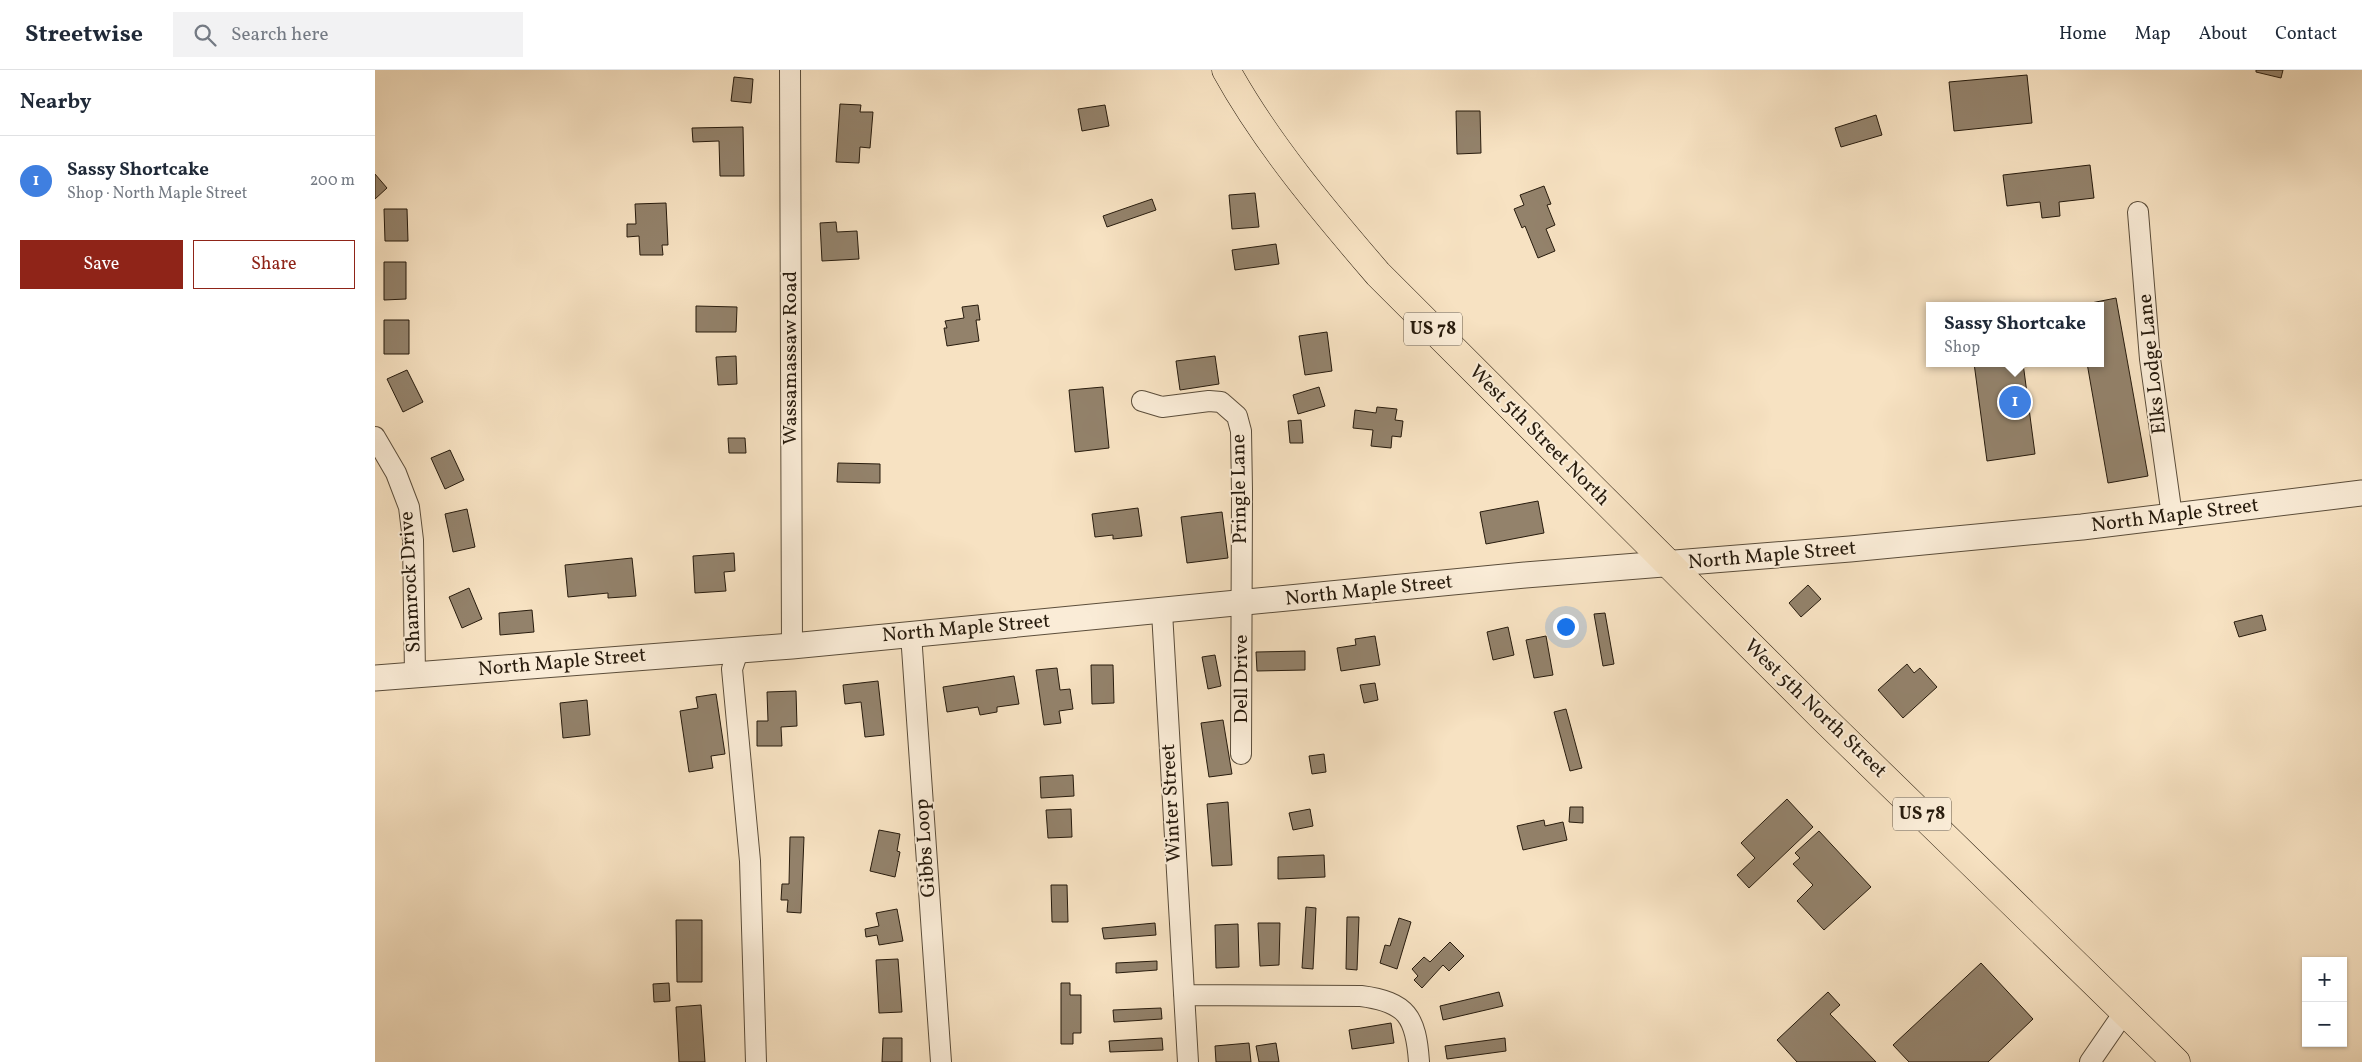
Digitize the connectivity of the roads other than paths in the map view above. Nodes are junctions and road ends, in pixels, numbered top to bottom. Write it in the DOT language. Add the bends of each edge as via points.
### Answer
graph roads {
  1 [pos="790,70"];
  2 [pos="1226,70"];
  3 [pos="2138,212"];
  4 [pos="1142,401"];
  5 [pos="375,437"];
  6 [pos="2362,493"];
  7 [pos="2172,516"];
  8 [pos="1669,565"];
  9 [pos="1242,603"];
  10 [pos="1161,612"];
  11 [pos="911,634"];
  12 [pos="792,646"];
  13 [pos="739,648"];
  14 [pos="415,674"];
  15 [pos="375,678"];
  16 [pos="1241,754"];
  17 [pos="1184,995"];
  18 [pos="2125,1011"];
  19 [pos="756,1062"];
  20 [pos="941,1062"];
  21 [pos="1187,1062"];
  22 [pos="1419,1062"];
  23 [pos="2090,1062"];
  24 [pos="2175,1062"];
  1 -- 12 [label="street, Wassamassaw Road"];
  2 -- 8 [label="main road, West 5th Street North / US 78" via="1271,141 1320,207 1378,274"];
  3 -- 7 [label="street, Elks Lodge Lane" via="2149,359"];
  4 -- 9 [label="street, Pringle Lane" via="1162,407 1221,402 1237,416 1241,431"];
  5 -- 14 [label="street, Shamrock Drive" via="409,508 413,540"];
  6 -- 7 [label="street, North Maple Street"];
  7 -- 8 [label="street, North Maple Street"];
  8 -- 9 [label="street, North Maple Street" via="1535,574"];
  8 -- 18 [label="main road, West 5th North Street / US 78"];
  9 -- 10 [label="street, North Maple Street"];
  9 -- 16 [label="street, Dell Drive"];
  10 -- 11 [label="street, North Maple Street"];
  10 -- 17 [label="street, Winter Street"];
  11 -- 12 [label="street, North Maple Street"];
  11 -- 20 [label="street, Gibbs Loop"];
  12 -- 13 [label="street, North Maple Street"];
  13 -- 14 [label="street, North Maple Street"];
  13 -- 19 [label="street" via="732,669 750,861"];
  14 -- 15 [label="street, North Maple Street"];
  17 -- 21 [label="street, Winter Street"];
  17 -- 22 [label="street" via="1361,996 1381,999 1409,1017 1417,1034"];
  18 -- 23 [label="street"];
  18 -- 24 [label="main road, West 5th North Street / US 78"];
}
